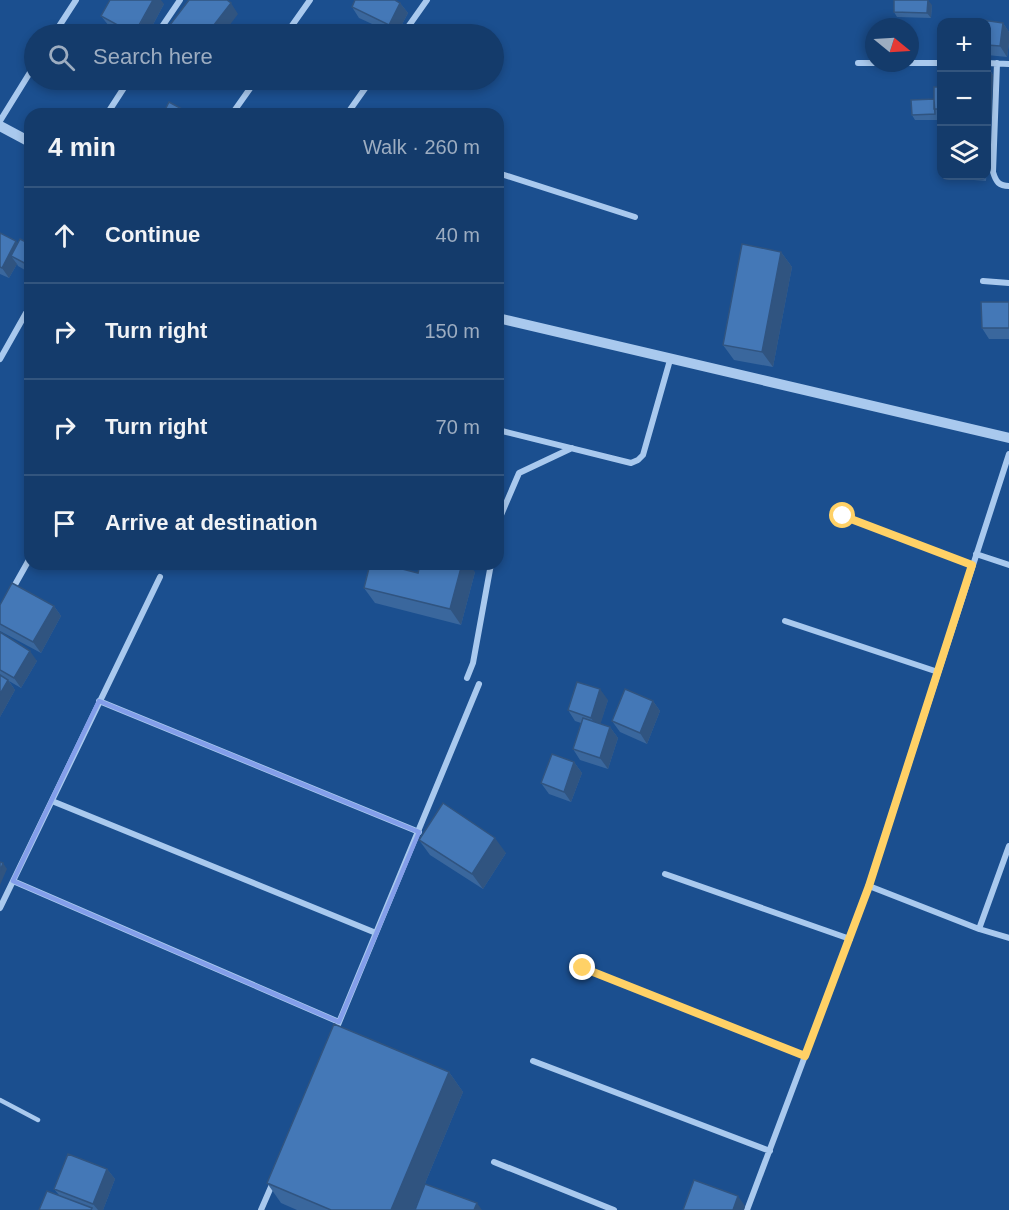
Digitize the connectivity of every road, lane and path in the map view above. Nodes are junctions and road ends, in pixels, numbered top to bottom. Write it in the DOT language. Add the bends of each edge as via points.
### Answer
graph roads {
  1 [pos="76,0"];
  2 [pos="180,0"];
  3 [pos="310,0"];
  4 [pos="427,0"];
  5 [pos="60,24"];
  6 [pos="164,24"];
  7 [pos="293,24"];
  8 [pos="410,24"];
  9 [pos="858,63"];
  10 [pos="865,63"];
  11 [pos="919,63"];
  12 [pos="937,63"];
  13 [pos="991,63"];
  14 [pos="997,63"];
  15 [pos="1009,64"];
  16 [pos="24,82"];
  17 [pos="123,90"];
  18 [pos="249,90"];
  19 [pos="364,90"];
  20 [pos="111,108"];
  21 [pos="236,108"];
  22 [pos="351,108"];
  23 [pos="0,121"];
  24 [pos="0,126"];
  25 [pos="24,139"];
  26 [pos="504,174"];
  27 [pos="1009,186"];
  28 [pos="635,217"];
  29 [pos="983,281"];
  30 [pos="1009,283"];
  31 [pos="24,317"];
  32 [pos="504,319"];
  33 [pos="0,359"];
  34 [pos="670,360"];
  35 [pos="504,431"];
  36 [pos="1009,438"];
  37 [pos="572,448"];
  38 [pos="1009,454"];
  39 [pos="504,508"];
  40 [pos="843,516"];
  41 [pos="976,554"];
  42 [pos="972,565"];
  43 [pos="1009,565"];
  44 [pos="24,569"];
  45 [pos="490,570"];
  46 [pos="160,577"];
  47 [pos="10,594"];
  48 [pos="785,621"];
  49 [pos="938,672"];
  50 [pos="467,678"];
  51 [pos="479,684"];
  52 [pos="99,701"];
  53 [pos="52,801"];
  54 [pos="419,832"];
  55 [pos="1009,846"];
  56 [pos="665,874"];
  57 [pos="13,881"];
  58 [pos="869,886"];
  59 [pos="2,900"];
  60 [pos="0,908"];
  61 [pos="979,929"];
  62 [pos="376,933"];
  63 [pos="1009,938"];
  64 [pos="850,939"];
  65 [pos="583,968"];
  66 [pos="339,1022"];
  67 [pos="330,1044"];
  68 [pos="805,1056"];
  69 [pos="533,1061"];
  70 [pos="0,1100"];
  71 [pos="38,1120"];
  72 [pos="770,1151"];
  73 [pos="494,1162"];
  74 [pos="276,1175"];
  75 [pos="264,1209"];
  76 [pos="614,1210"];
  77 [pos="747,1210"];
  1 -- 5 [label="street"];
  2 -- 6 [label="street"];
  3 -- 7 [label="street"];
  4 -- 8 [label="street"];
  9 -- 10 [label="street"];
  11 -- 12 [label="street"];
  13 -- 14 [label="street"];
  14 -- 15 [label="street"];
  14 -- 27 [label="street" via="993,172 996,182"];
  16 -- 23 [label="street"];
  17 -- 20 [label="street"];
  18 -- 21 [label="street"];
  19 -- 22 [label="street"];
  24 -- 25 [label="street"];
  26 -- 28 [label="street"];
  29 -- 30 [label="street"];
  31 -- 33 [label="street"];
  32 -- 34 [label="street"];
  34 -- 36 [label="street"];
  34 -- 37 [label="street" via="638,460 631,463"];
  35 -- 37 [label="street"];
  37 -- 39 [label="street" via="519,473"];
  38 -- 41 [label="street"];
  40 -- 42 [label="street"];
  41 -- 42 [label="street"];
  41 -- 43 [label="street"];
  42 -- 49 [label="street"];
  44 -- 47 [label="street"];
  45 -- 50 [label="street"];
  46 -- 52 [label="street"];
  48 -- 49 [label="street"];
  49 -- 58 [label="street"];
  51 -- 54 [label="street"];
  52 -- 53 [label="street"];
  52 -- 54 [label="street"];
  53 -- 57 [label="street"];
  53 -- 62 [label="street"];
  54 -- 62 [label="street"];
  55 -- 61 [label="street"];
  56 -- 64 [label="street"];
  57 -- 59 [label="street"];
  57 -- 66 [label="street"];
  58 -- 61 [label="street"];
  58 -- 64 [label="street"];
  59 -- 60 [label="street"];
  61 -- 63 [label="street"];
  62 -- 66 [label="street"];
  64 -- 68 [label="street"];
  65 -- 68 [label="street"];
  66 -- 67 [label="street"];
  68 -- 72 [label="street"];
  69 -- 72 [label="street"];
  70 -- 71 [label="lane"];
  72 -- 77 [label="street"];
  73 -- 76 [label="street"];
  74 -- 75 [label="street"];
}
